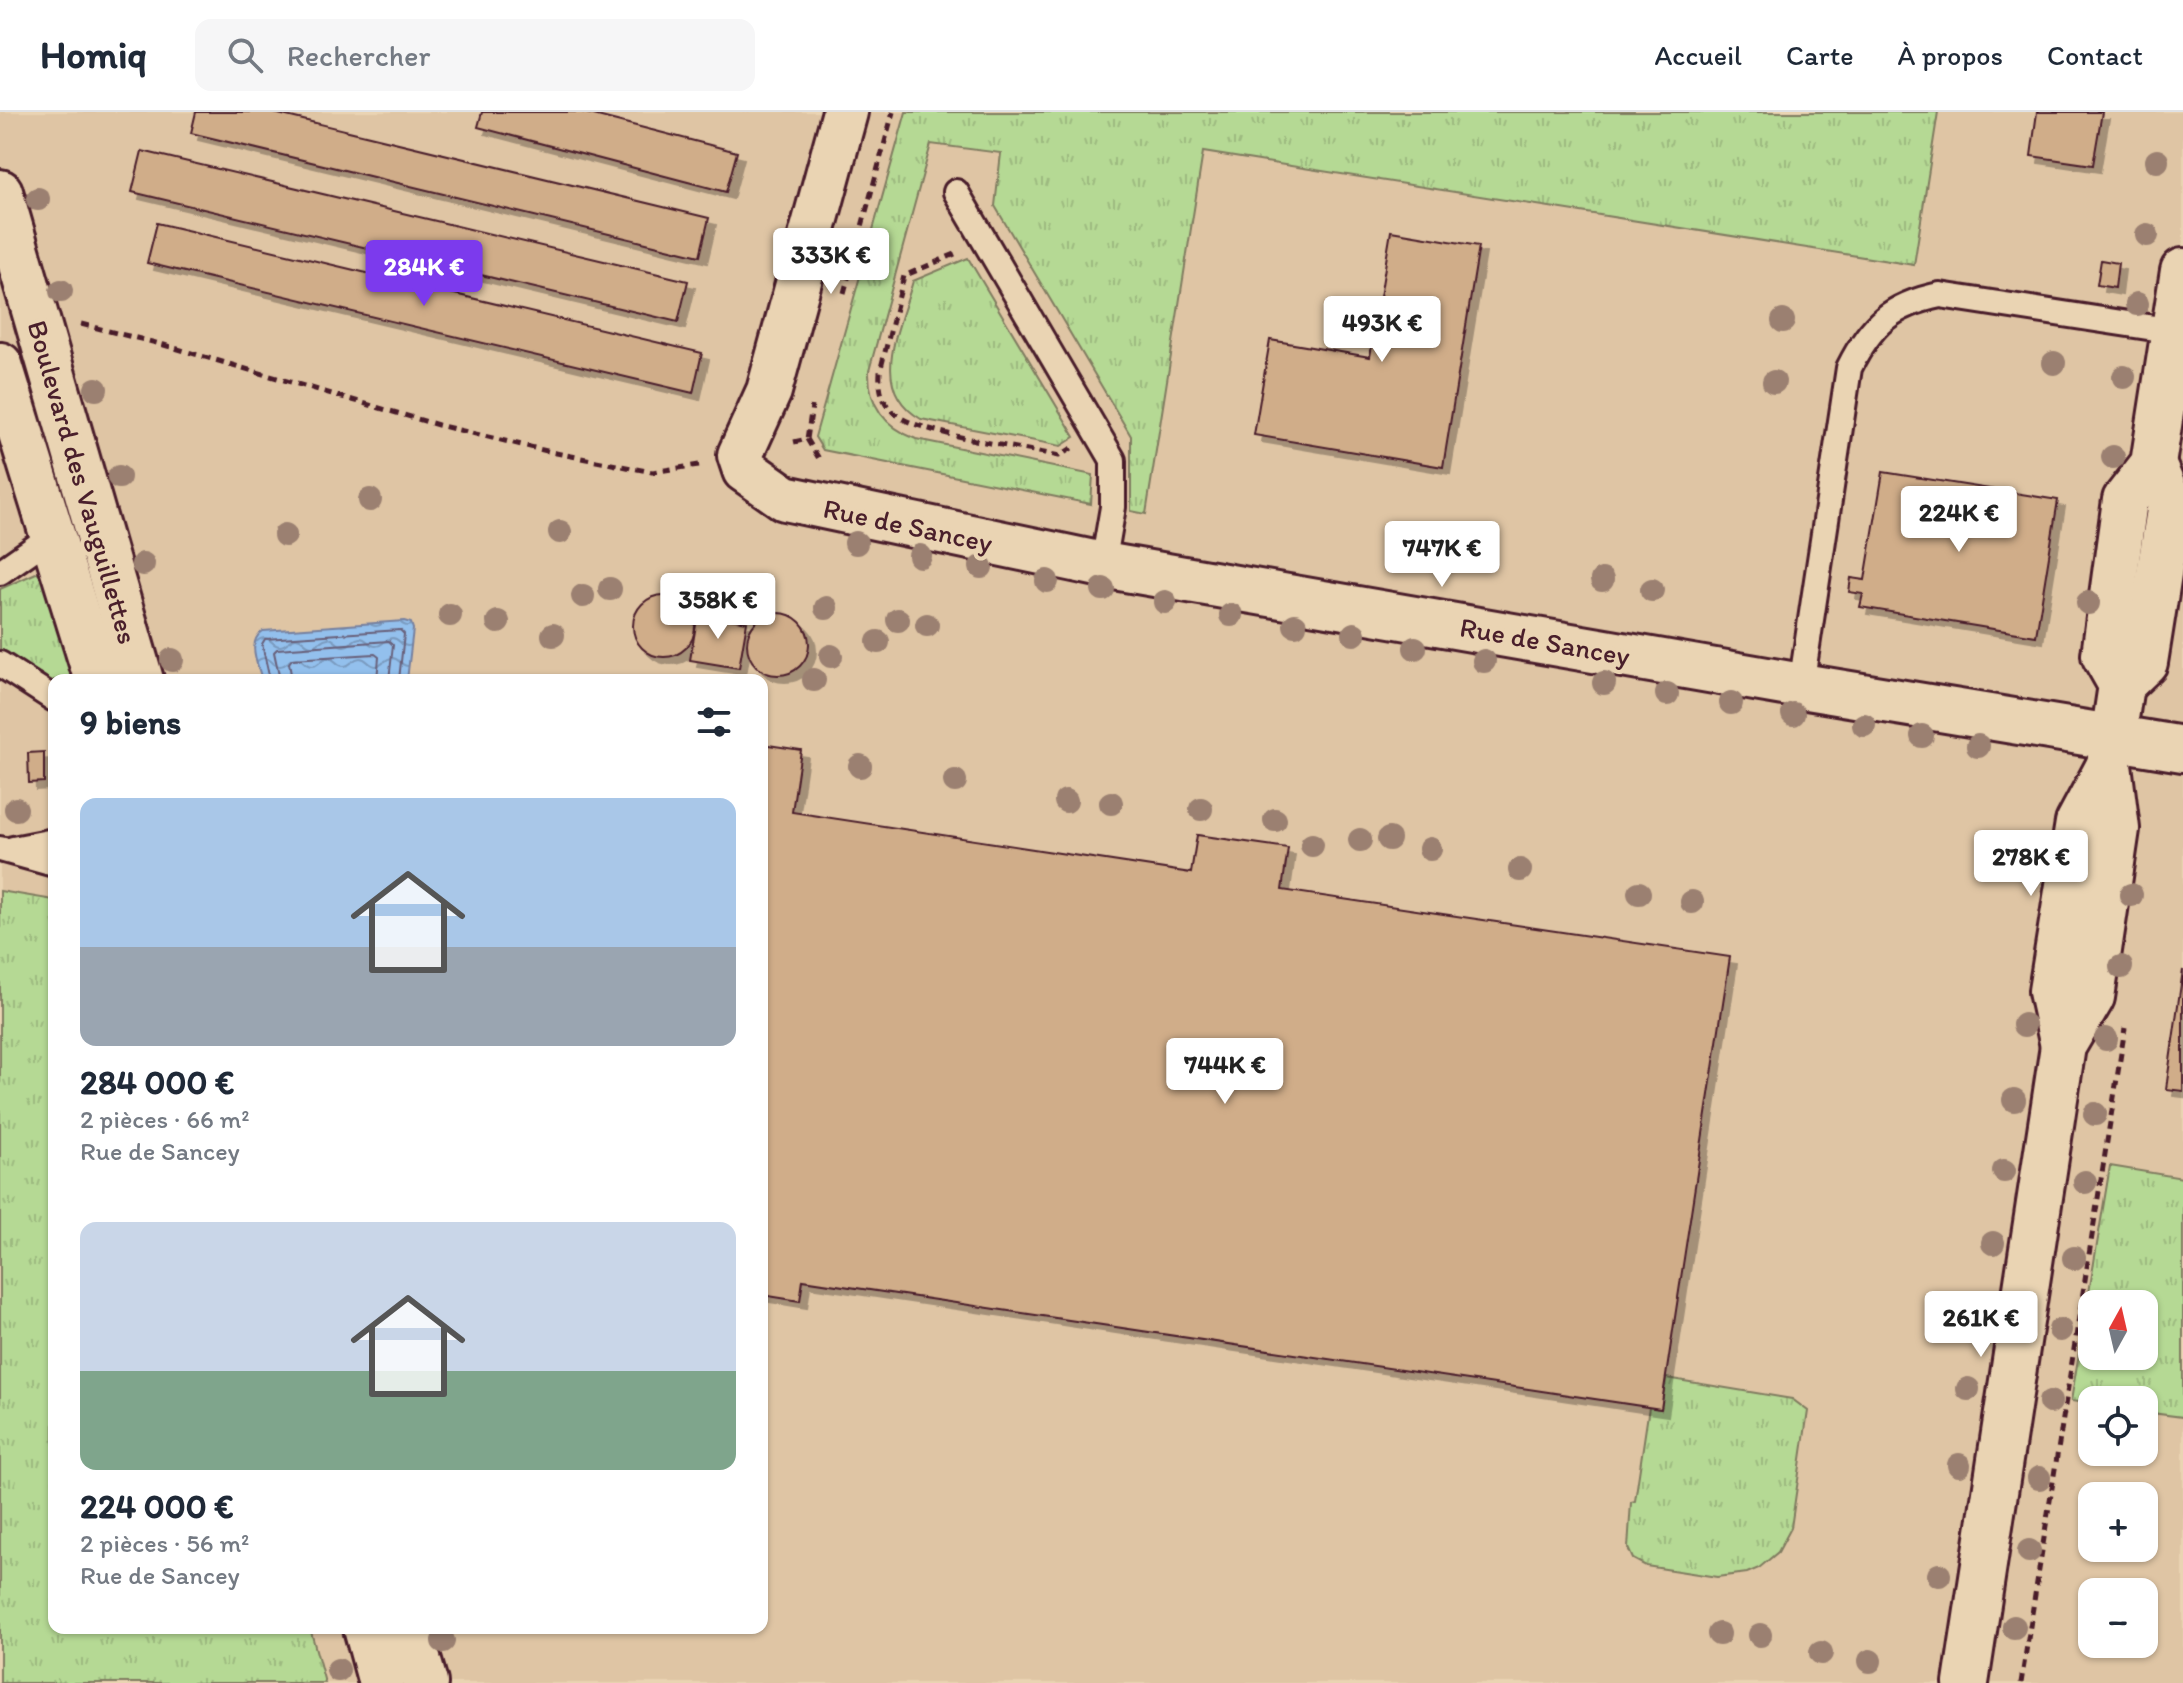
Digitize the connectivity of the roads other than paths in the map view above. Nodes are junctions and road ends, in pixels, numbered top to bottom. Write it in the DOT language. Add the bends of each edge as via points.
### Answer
graph roads {
  1 [pos="845,112"];
  2 [pos="0,192"];
  3 [pos="956,192"];
  4 [pos="2183,271"];
  5 [pos="2174,331"];
  6 [pos="0,365"];
  7 [pos="53,535"];
  8 [pos="1103,565"];
  9 [pos="0,572"];
  10 [pos="0,664"];
  11 [pos="95,674"];
  12 [pos="139,674"];
  13 [pos="1801,686"];
  14 [pos="48,695"];
  15 [pos="2183,749"];
  16 [pos="2112,751"];
  17 [pos="48,842"];
  18 [pos="3,849"];
  19 [pos="48,862"];
  20 [pos="368,1634"];
  21 [pos="411,1634"];
  22 [pos="381,1683"];
  23 [pos="425,1683"];
  24 [pos="1966,1683"];
  1 -- 8 [label="street, Rue de Sancey" via="769,391 740,455 745,470 785,498"];
  2 -- 12 [label="street, Boulevard des Vauguillettes"];
  3 -- 8 [label="lane" via="1113,460 1113,507"];
  4 -- 5 [label="street"];
  5 -- 13 [label="lane" via="1940,295 1914,301 1886,317 1864,339 1849,368"];
  5 -- 16 [label="street" via="2153,464 2125,500 2104,655 2121,685"];
  6 -- 7 [label="street, Boulevard des Vauguillettes"];
  7 -- 9 [label="lane"];
  7 -- 11 [label="street, Boulevard des Vauguillettes"];
  8 -- 13 [label="street, Rue de Sancey"];
  10 -- 14 [label="lane"];
  13 -- 16 [label="street, Rue de Sancey"];
  15 -- 16 [label="street, Rue de Sancey"];
  16 -- 24 [label="street" via="2078,823 2051,991 2063,1046"];
  17 -- 18 [label="lane"];
  18 -- 19 [label="lane"];
  20 -- 22 [label="street"];
  21 -- 23 [label="street"];
}
